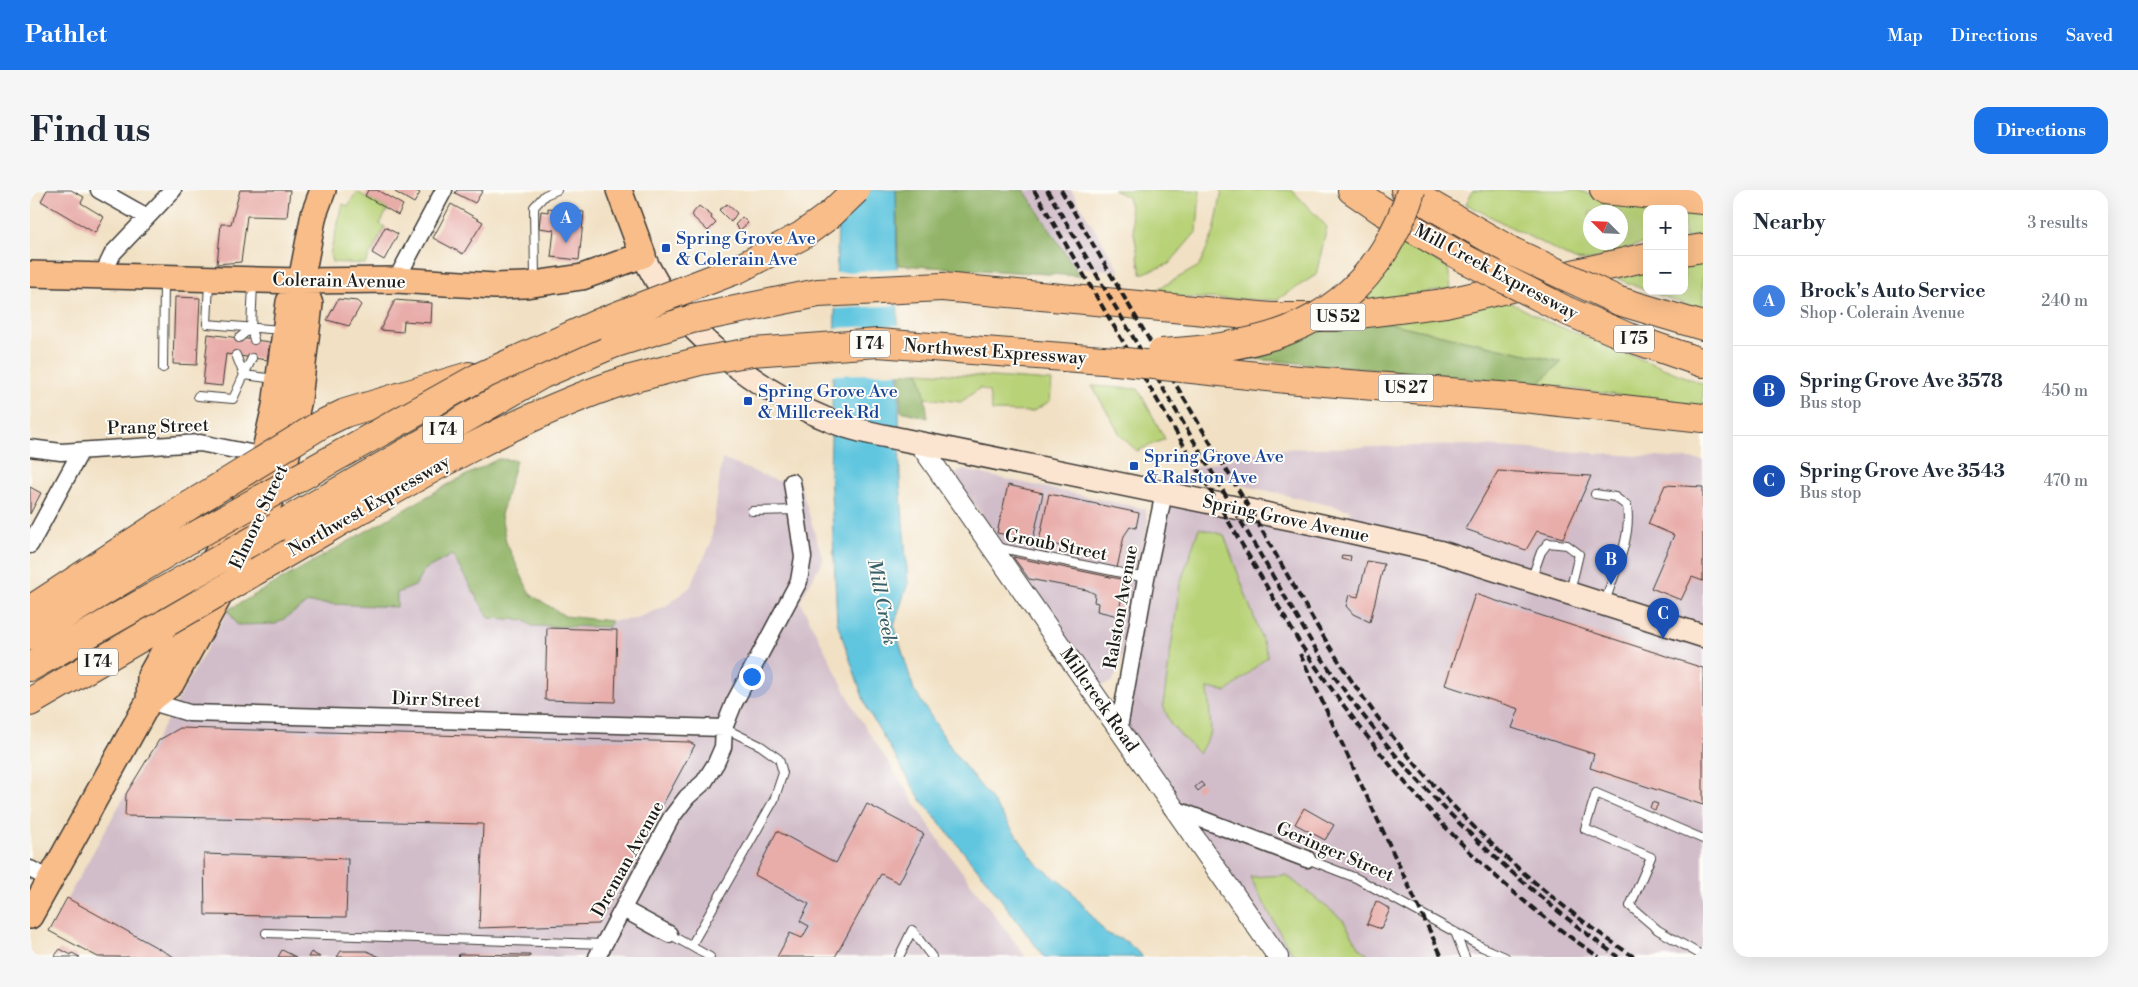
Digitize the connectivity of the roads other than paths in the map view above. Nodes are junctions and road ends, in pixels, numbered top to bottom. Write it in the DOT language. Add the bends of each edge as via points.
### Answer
graph roads {
  1 [pos="98,190"];
  2 [pos="173,190"];
  3 [pos="323,190"];
  4 [pos="444,190"];
  5 [pos="557,190"];
  6 [pos="619,190"];
  7 [pos="856,190"];
  8 [pos="1352,190"];
  9 [pos="1405,190"];
  10 [pos="1411,190"];
  11 [pos="1604,190"];
  12 [pos="1703,200"];
  13 [pos="147,217"];
  14 [pos="1703,248"];
  15 [pos="1688,250"];
  16 [pos="643,255"];
  17 [pos="1643,258"];
  18 [pos="34,272"];
  19 [pos="102,276"];
  20 [pos="164,276"];
  21 [pos="209,277"];
  22 [pos="253,279"];
  23 [pos="396,280"];
  24 [pos="301,281"];
  25 [pos="535,284"];
  26 [pos="1024,296"];
  27 [pos="1703,326"];
  28 [pos="251,328"];
  29 [pos="285,331"];
  30 [pos="239,338"];
  31 [pos="254,340"];
  32 [pos="613,344"];
  33 [pos="236,355"];
  34 [pos="252,358"];
  35 [pos="1116,361"];
  36 [pos="1703,363"];
  37 [pos="163,368"];
  38 [pos="244,375"];
  39 [pos="279,379"];
  40 [pos="198,396"];
  41 [pos="1703,418"];
  42 [pos="919,443"];
  43 [pos="30,448"];
  44 [pos="81,451"];
  45 [pos="275,458"];
  46 [pos="792,482"];
  47 [pos="1164,494"];
  48 [pos="1595,494"];
  49 [pos="797,510"];
  50 [pos="752,512"];
  51 [pos="30,545"];
  52 [pos="991,546"];
  53 [pos="151,562"];
  54 [pos="1146,578"];
  55 [pos="1531,580"];
  56 [pos="1570,592"];
  57 [pos="1605,603"];
  58 [pos="30,610"];
  59 [pos="30,624"];
  60 [pos="30,636"];
  61 [pos="1703,636"];
  62 [pos="30,667"];
  63 [pos="149,701"];
  64 [pos="30,702"];
  65 [pos="724,728"];
  66 [pos="1119,728"];
  67 [pos="1172,808"];
  68 [pos="1703,839"];
  69 [pos="1307,860"];
  70 [pos="40,874"];
  71 [pos="624,909"];
  72 [pos="30,916"];
  73 [pos="1455,932"];
  74 [pos="266,933"];
  75 [pos="669,934"];
  76 [pos="691,946"];
  77 [pos="600,951"];
  78 [pos="1703,956"];
  79 [pos="710,957"];
  80 [pos="899,957"];
  81 [pos="932,957"];
  82 [pos="1278,957"];
  83 [pos="1465,957"];
  84 [pos="1504,957"];
  1 -- 13 [label="street"];
  2 -- 13 [label="street"];
  3 -- 24 [label="main road, Elmore Street" via="314,214"];
  4 -- 23 [label="street"];
  5 -- 25 [label="lane" via="544,195 534,207"];
  6 -- 16 [label="main road"];
  7 -- 53 [label="highway, bridge" via="801,236 746,265 601,322 478,376"];
  8 -- 36 [label="highway, Mill Creek Expressway / I 75, bridge" via="1467,260 1567,311"];
  9 -- 27 [label="highway, Mill Creek Expressway / I 75, bridge" via="1511,251 1619,301"];
  10 -- 35 [label="highway, bridge" via="1395,232 1378,262 1328,311 1298,328 1259,341 1198,351 1140,354"];
  11 -- 12 [label="highway"];
  13 -- 19 [label="street" via="113,254"];
  14 -- 15 [label="highway"];
  16 -- 25 [label="main road, Colerain Avenue" via="582,277"];
  16 -- 42 [label="main road, Spring Grove Avenue" via="650,273 685,320 727,360 781,397 851,428"];
  17 -- 26 [label="highway, US 52" via="1445,303 1335,317 1271,317"];
  18 -- 19 [label="main road, Colerain Avenue"];
  19 -- 20 [label="main road, Colerain Avenue"];
  20 -- 21 [label="main road, Colerain Avenue"];
  20 -- 37 [label="lane"];
  21 -- 22 [label="main road, Colerain Avenue"];
  21 -- 28 [label="lane" via="207,324"];
  22 -- 24 [label="main road, Colerain Avenue"];
  22 -- 28 [label="lane"];
  23 -- 24 [label="main road, Colerain Avenue"];
  23 -- 25 [label="main road, Colerain Avenue" via="495,286"];
  24 -- 29 [label="main road, Elmore Street" via="289,302"];
  24 -- 45 [label="main road, Elmore Street" via="310,304 299,399"];
  26 -- 32 [label="highway, Northwest Expressway / I 74, bridge" via="942,287 818,294 692,320"];
  28 -- 29 [label="lane"];
  28 -- 30 [label="lane"];
  28 -- 31 [label="lane"];
  29 -- 39 [label="main road, Elmore Street"];
  32 -- 58 [label="highway, bridge" via="570,344 345,413 187,507"];
  32 -- 62 [label="highway, Northwest Expressway / I 74, bridge" via="541,375"];
  33 -- 38 [label="lane"];
  34 -- 38 [label="lane"];
  35 -- 41 [label="highway, US 27, bridge" via="1524,398"];
  35 -- 64 [label="highway, Northwest Expressway / I 74, bridge" via="878,343 752,352 700,361 627,380 534,416 454,458"];
  38 -- 39 [label="lane"];
  38 -- 40 [label="lane" via="233,400"];
  39 -- 45 [label="main road, Elmore Street" via="272,424"];
  42 -- 47 [label="main road, Spring Grove Avenue"];
  42 -- 52 [label="street, Millcreek Road"];
  43 -- 44 [label="street, Prang Street" via="51,452"];
  44 -- 45 [label="street, Prang Street" via="200,443"];
  44 -- 51 [label="street"];
  45 -- 63 [label="main road, Elmore Street" via="255,479 150,676"];
  46 -- 49 [label="street, Dreman Avenue"];
  47 -- 54 [label="street, Ralston Avenue"];
  47 -- 55 [label="main road, Spring Grove Avenue" via="1440,552"];
  48 -- 57 [label="lane" via="1615,497 1626,506 1629,520 1628,533"];
  49 -- 50 [label="lane"];
  49 -- 65 [label="street, Dreman Avenue" via="803,557 799,581"];
  52 -- 54 [label="lane, Groub Street"];
  52 -- 66 [label="street, Millcreek Road"];
  53 -- 59 [label="highway"];
  53 -- 60 [label="highway"];
  54 -- 66 [label="street, Ralston Avenue"];
  55 -- 56 [label="main road, Spring Grove Avenue"];
  55 -- 56 [label="lane" via="1541,552 1548,543 1567,545 1579,554"];
  56 -- 57 [label="main road, Spring Grove Avenue"];
  57 -- 61 [label="main road, Spring Grove Avenue"];
  63 -- 65 [label="street, Dirr Street" via="189,713"];
  63 -- 70 [label="main road, Elmore Street"];
  65 -- 71 [label="street, Dreman Avenue" via="723,747 716,763 704,782 671,818"];
  65 -- 76 [label="lane" via="779,759 783,773 774,800"];
  66 -- 67 [label="street, Millcreek Road"];
  67 -- 69 [label="street, Geringer Street"];
  67 -- 82 [label="street, Millcreek Road"];
  68 -- 78 [label="lane" via="1596,793 1585,829 1650,857 1630,906 1658,930"];
  69 -- 73 [label="lane, Geringer Street" via="1356,878"];
  70 -- 72 [label="main road, Elmore Street"];
  71 -- 75 [label="street"];
  71 -- 77 [label="street, Dreman Avenue"];
  73 -- 83 [label="lane"];
  73 -- 84 [label="lane, Geringer Street"];
  74 -- 77 [label="lane"];
  75 -- 76 [label="lane"];
  76 -- 79 [label="lane"];
  80 -- 81 [label="lane" via="912,930"];
}
